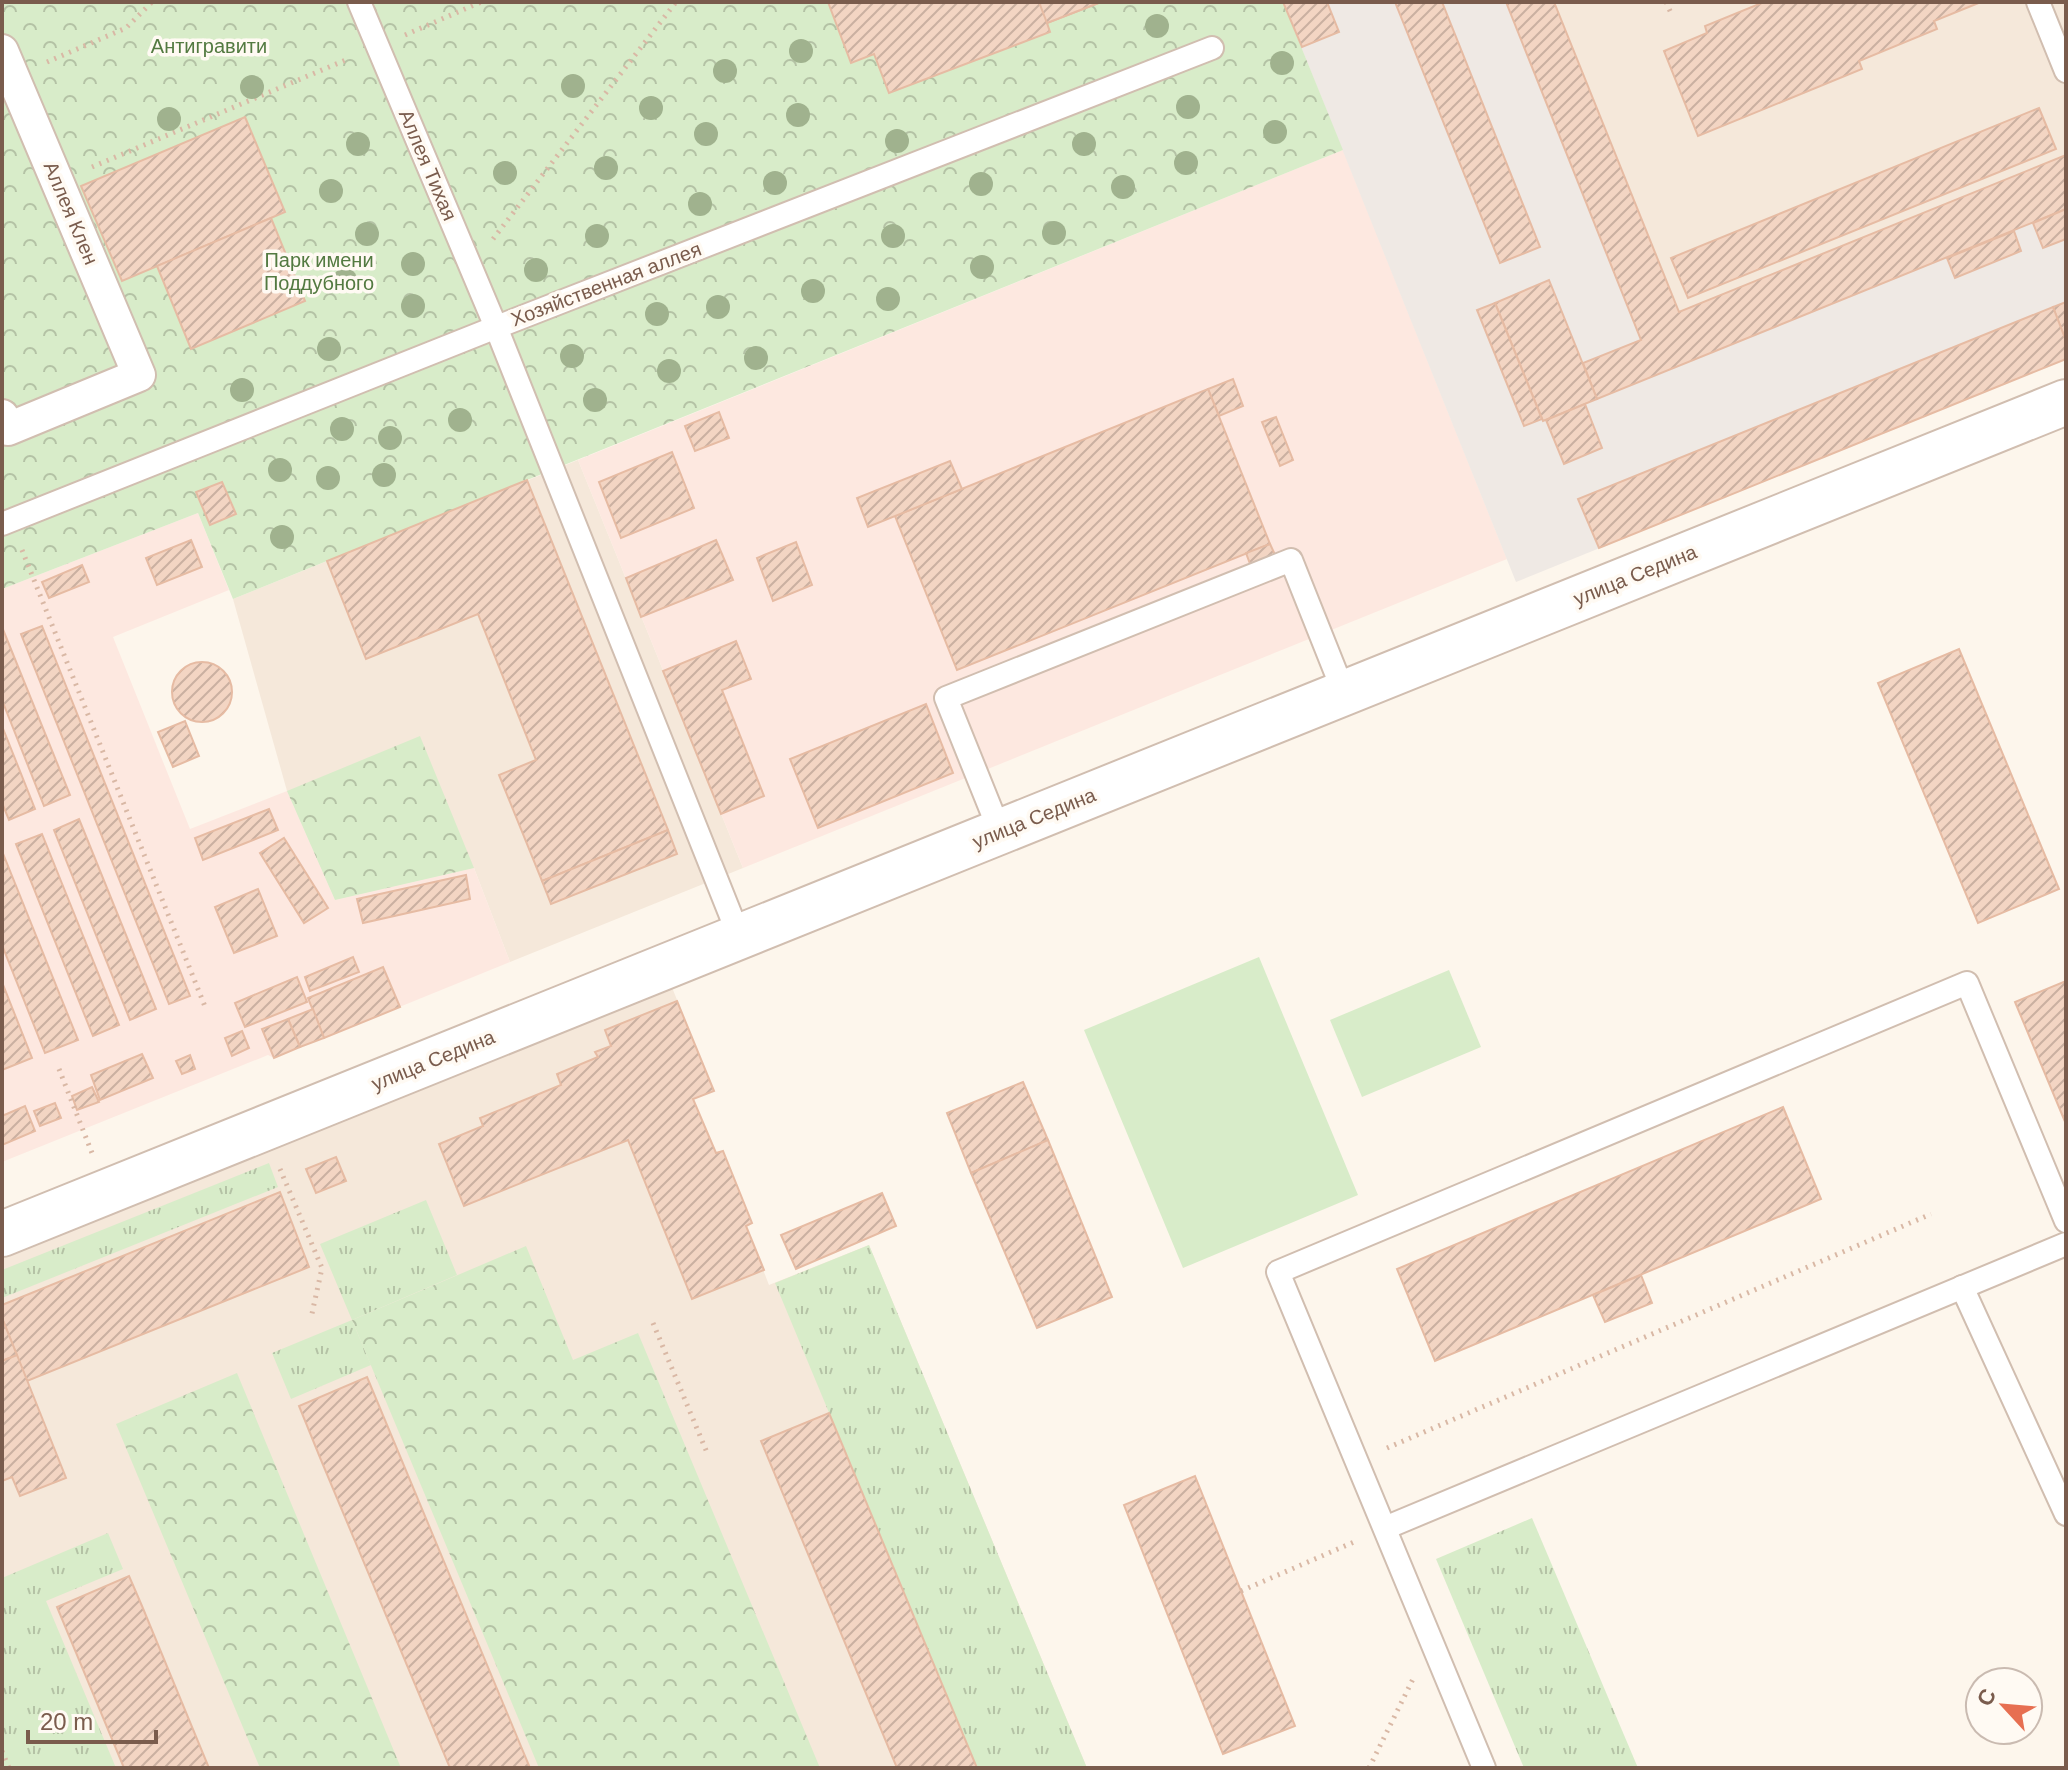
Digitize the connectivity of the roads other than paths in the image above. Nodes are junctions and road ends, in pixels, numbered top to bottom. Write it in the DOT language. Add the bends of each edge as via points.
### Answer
graph roads {
  1 [pos="359,2"];
  2 [pos="2038,2"];
  3 [pos="1212,48"];
  4 [pos="8,64"];
  5 [pos="2066,71"];
  6 [pos="496,327"];
  7 [pos="2066,402"];
  8 [pos="2,416"];
  9 [pos="6,522"];
  10 [pos="1344,693"];
  11 [pos="1000,832"];
  12 [pos="739,936"];
  13 [pos="2066,1221"];
  14 [pos="2,1234"];
  15 [pos="2066,1244"];
  16 [pos="1962,1287"];
  17 [pos="2066,1514"];
  18 [pos="1385,1528"];
  19 [pos="1484,1768"];
  1 -- 6 [label="lane, Аллея Тихая"];
  2 -- 5 [label="lane"];
  3 -- 6 [label="lane, Хозяйственная аллея"];
  4 -- 8 [label="street, Аллея Клен" via="139,375 8,429"];
  6 -- 9 [label="lane, Хозяйственная аллея"];
  6 -- 12 [label="lane, Аллея Тихая"];
  7 -- 10 [label="street, улица Седина"];
  10 -- 11 [label="street, улица Седина"];
  10 -- 11 [label="lane" via="1291,560 1032,663 946,698"];
  11 -- 12 [label="street, улица Седина"];
  12 -- 14 [label="street, улица Седина"];
  13 -- 18 [label="lane" via="1967,983 1278,1272"];
  15 -- 16 [label="lane"];
  16 -- 17 [label="lane"];
  16 -- 18 [label="lane"];
  18 -- 19 [label="lane"];
}
